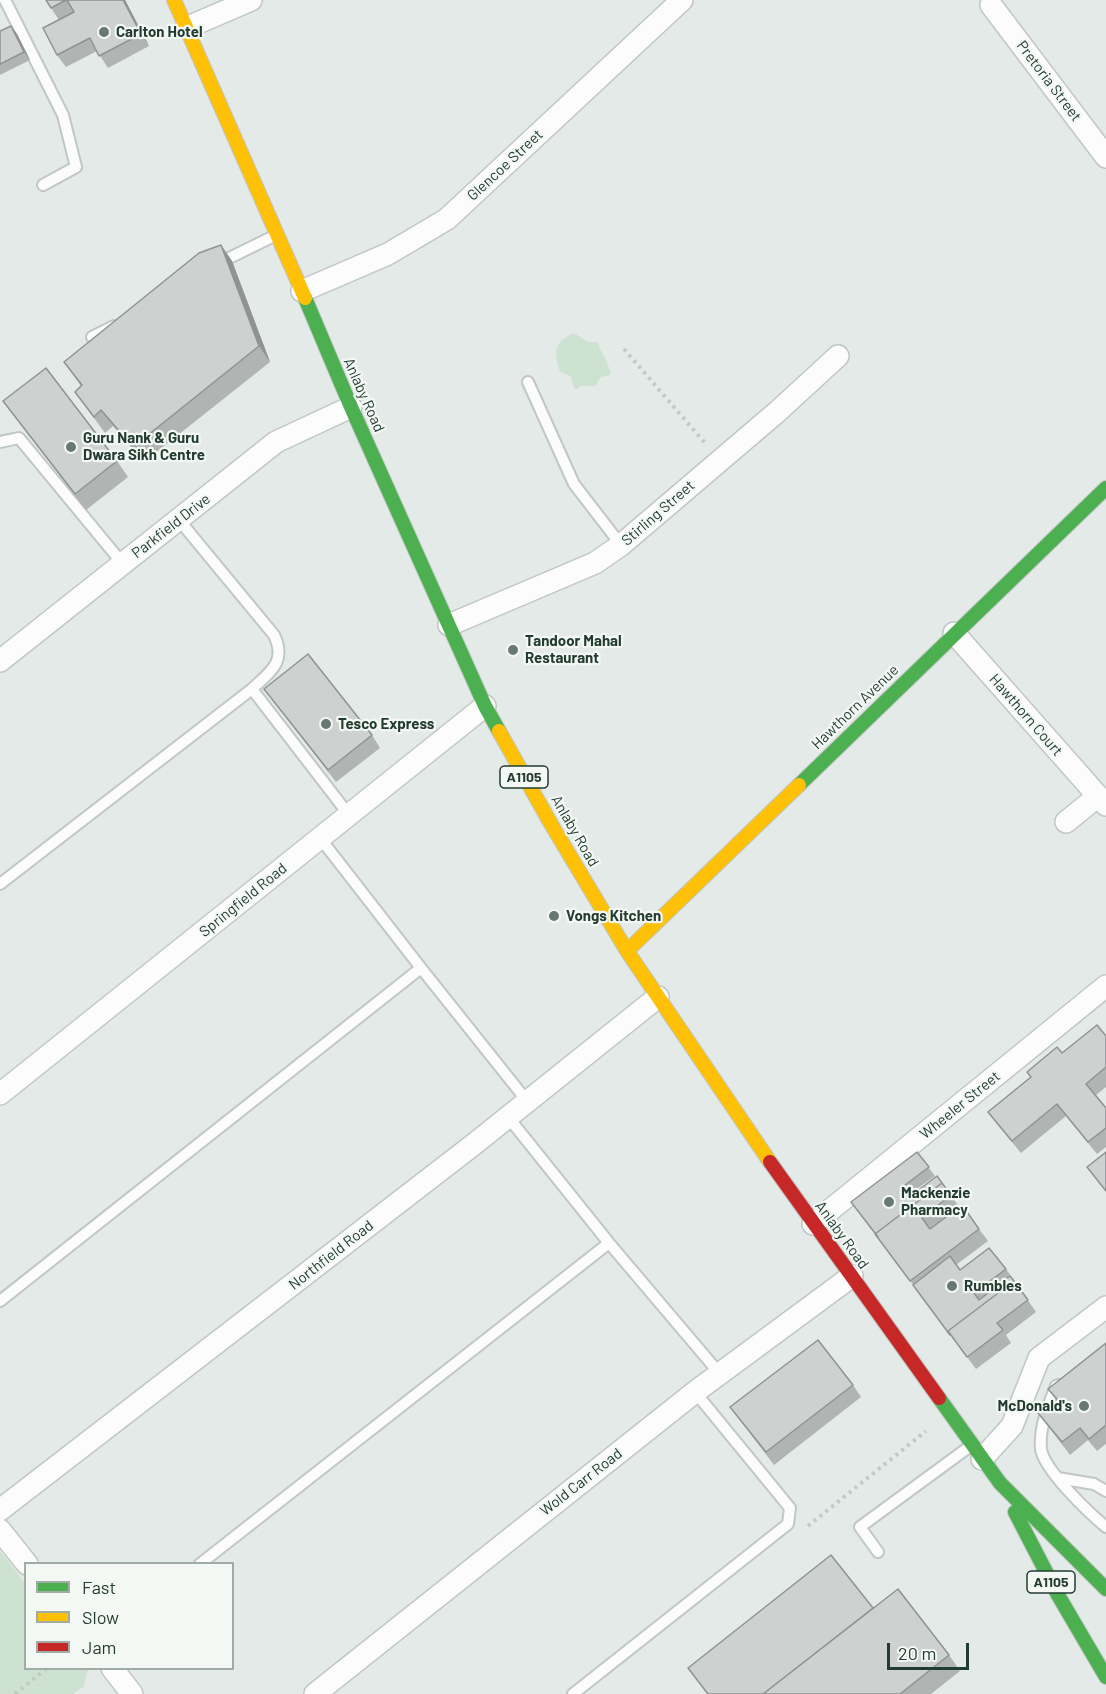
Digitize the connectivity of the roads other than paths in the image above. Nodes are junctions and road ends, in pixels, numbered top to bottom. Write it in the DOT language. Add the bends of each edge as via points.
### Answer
graph roads {
  1 [pos="5,0"];
  2 [pos="174,0"];
  3 [pos="251,0"];
  4 [pos="682,0"];
  5 [pos="991,5"];
  6 [pos="186,28"];
  7 [pos="1106,157"];
  8 [pos="43,185"];
  9 [pos="279,234"];
  10 [pos="209,268"];
  11 [pos="302,291"];
  12 [pos="121,322"];
  13 [pos="92,337"];
  14 [pos="838,356"];
  15 [pos="528,382"];
  16 [pos="351,407"];
  17 [pos="0,442"];
  18 [pos="1106,488"];
  19 [pos="179,520"];
  20 [pos="621,545"];
  21 [pos="123,564"];
  22 [pos="449,625"];
  23 [pos="954,633"];
  24 [pos="0,661"];
  25 [pos="252,689"];
  26 [pos="485,706"];
  27 [pos="1102,801"];
  28 [pos="349,815"];
  29 [pos="1066,822"];
  30 [pos="320,838"];
  31 [pos="0,884"];
  32 [pos="627,951"];
  33 [pos="422,968"];
  34 [pos="1106,986"];
  35 [pos="658,997"];
  36 [pos="0,1094"];
  37 [pos="527,1101"];
  38 [pos="508,1117"];
  39 [pos="813,1224"];
  40 [pos="609,1243"];
  41 [pos="852,1276"];
  42 [pos="0,1301"];
  43 [pos="1106,1307"];
  44 [pos="720,1374"];
  45 [pos="1064,1380"];
  46 [pos="695,1392"];
  47 [pos="977,1452"];
  48 [pos="1058,1478"];
  49 [pos="1000,1483"];
  50 [pos="1106,1491"];
  51 [pos="0,1510"];
  52 [pos="1106,1527"];
  53 [pos="0,1530"];
  54 [pos="878,1552"];
  55 [pos="26,1562"];
  56 [pos="201,1562"];
  57 [pos="1106,1589"];
  58 [pos="114,1670"];
  59 [pos="1106,1677"];
  60 [pos="132,1694"];
  61 [pos="315,1694"];
  62 [pos="573,1694"];
  1 -- 8 [label="lane" via="63,115 76,167"];
  2 -- 6 [label="main road, Anlaby Road / A1105"];
  3 -- 6 [label="street"];
  4 -- 11 [label="street, Glencoe Street" via="447,219 388,254"];
  5 -- 7 [label="street, Pretoria Street"];
  6 -- 9 [label="main road, Anlaby Road / A1105"];
  9 -- 10 [label="lane"];
  9 -- 11 [label="main road, Anlaby Road / A1105"];
  11 -- 16 [label="main road, Anlaby Road / A1105"];
  12 -- 13 [label="lane"];
  14 -- 20 [label="street, Stirling Street"];
  15 -- 20 [label="lane" via="574,484"];
  16 -- 19 [label="street, Parkfield Drive" via="276,442"];
  16 -- 22 [label="main road, Anlaby Road / A1105"];
  17 -- 21 [label="lane" via="18,438"];
  18 -- 23 [label="main road, Hawthorn Avenue"];
  19 -- 21 [label="street, Parkfield Drive"];
  19 -- 25 [label="lane" via="278,644 274,668"];
  20 -- 22 [label="street, Stirling Street" via="595,563"];
  21 -- 24 [label="street, Parkfield Drive"];
  22 -- 26 [label="main road, Anlaby Road / A1105"];
  23 -- 27 [label="street, Hawthorn Court"];
  23 -- 32 [label="main road, Hawthorn Avenue"];
  25 -- 28 [label="lane"];
  25 -- 31 [label="lane"];
  26 -- 28 [label="street, Springfield Road"];
  26 -- 32 [label="main road, Anlaby Road / A1105"];
  27 -- 29 [label="street, Hawthorn Court"];
  28 -- 30 [label="street, Springfield Road"];
  30 -- 33 [label="lane"];
  30 -- 36 [label="street, Springfield Road"];
  32 -- 35 [label="main road, Anlaby Road / A1105"];
  33 -- 37 [label="lane"];
  33 -- 42 [label="lane"];
  34 -- 39 [label="street, Wheeler Street"];
  35 -- 37 [label="street, Northfield Road"];
  35 -- 39 [label="main road, Anlaby Road / A1105"];
  37 -- 38 [label="street, Northfield Road"];
  38 -- 40 [label="lane"];
  38 -- 51 [label="street, Northfield Road"];
  39 -- 41 [label="main road, Anlaby Road / A1105"];
  40 -- 44 [label="lane"];
  40 -- 56 [label="lane"];
  41 -- 44 [label="street, Wold Carr Road"];
  41 -- 47 [label="main road, Anlaby Road / A1105"];
  43 -- 47 [label="street" via="1040,1358 1012,1426"];
  44 -- 46 [label="street, Wold Carr Road"];
  45 -- 48 [label="lane" via="1056,1386 1044,1419 1041,1451"];
  46 -- 61 [label="street, Wold Carr Road"];
  46 -- 62 [label="lane" via="790,1508 788,1524"];
  47 -- 49 [label="main road, Anlaby Road / A1105"];
  47 -- 54 [label="lane" via="860,1527"];
  48 -- 50 [label="lane" via="1094,1484"];
  48 -- 52 [label="lane"];
  49 -- 57 [label="main road, Anlaby Road / A1105"];
  49 -- 59 [label="main road, Anlaby Road / A1105"];
  53 -- 55 [label="street"];
  58 -- 60 [label="street"];
}
